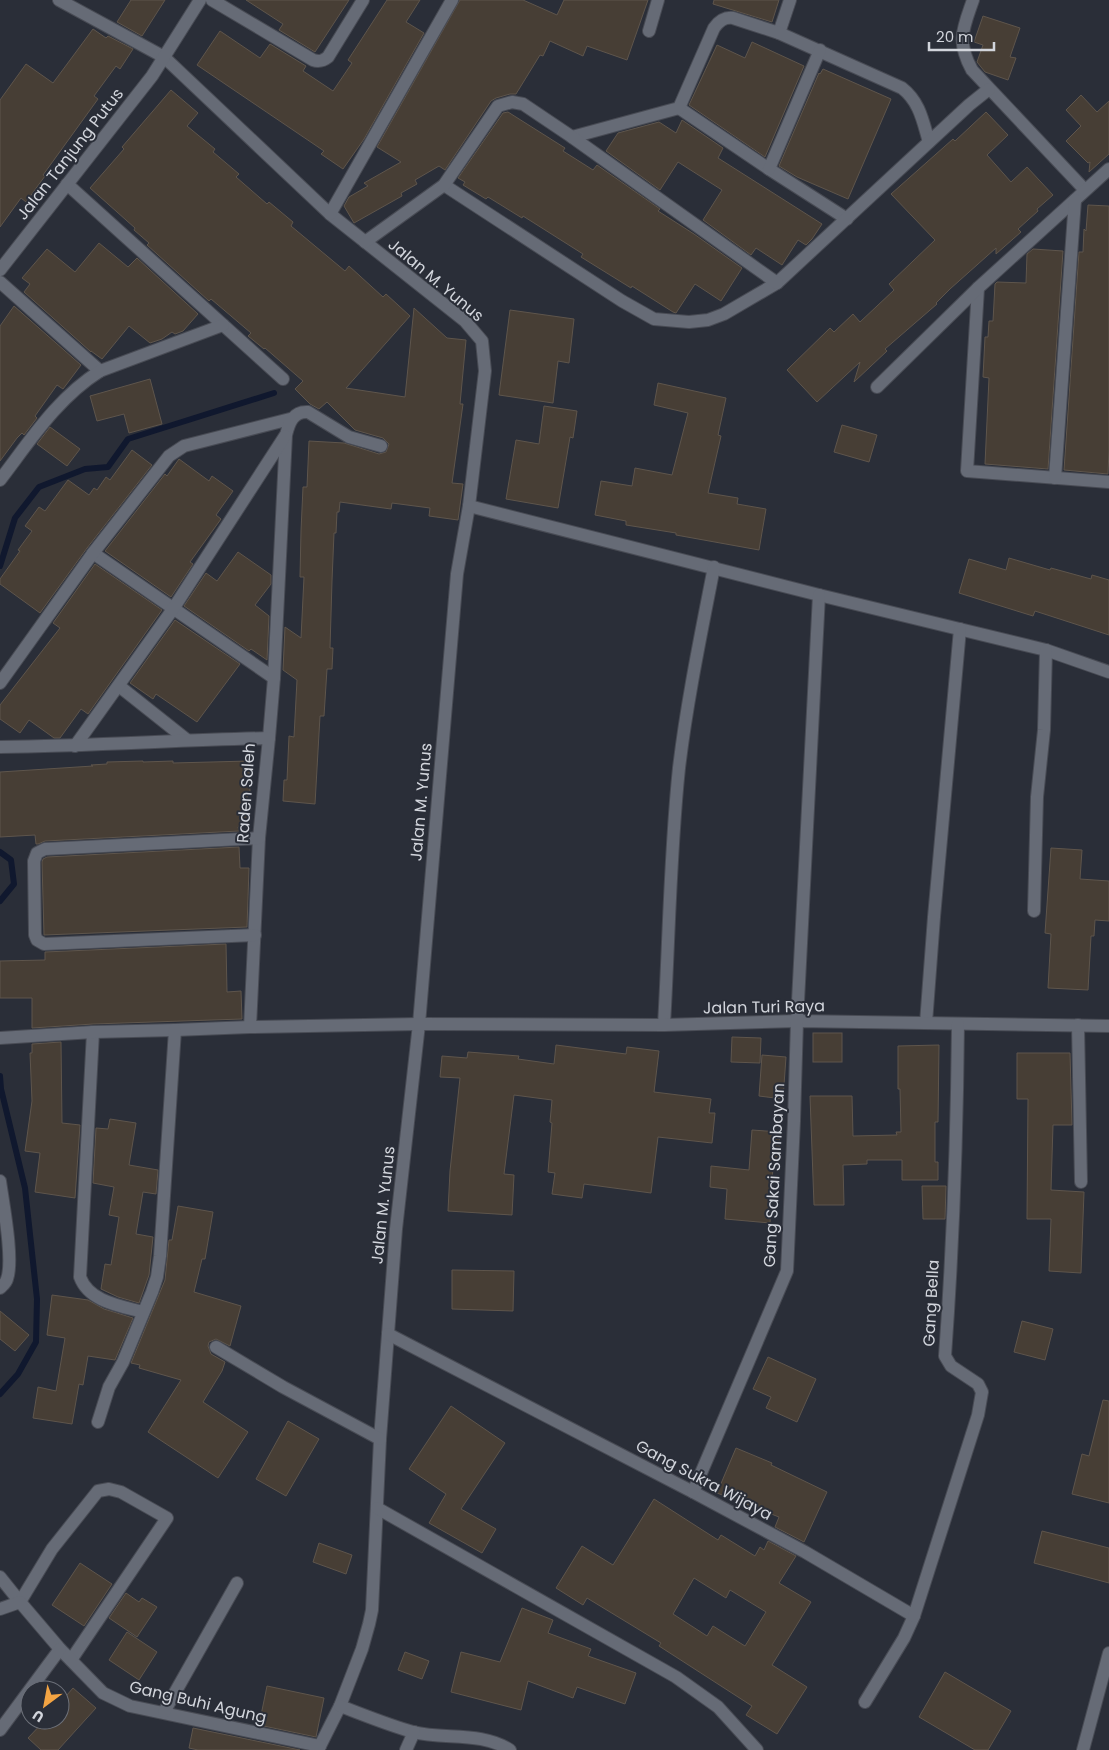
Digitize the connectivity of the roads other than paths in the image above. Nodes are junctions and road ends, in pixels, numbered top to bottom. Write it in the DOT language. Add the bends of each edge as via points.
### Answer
graph roads {
  1 [pos="59,0"];
  2 [pos="200,0"];
  3 [pos="212,0"];
  4 [pos="363,0"];
  5 [pos="452,0"];
  6 [pos="658,0"];
  7 [pos="790,0"];
  8 [pos="973,0"];
  9 [pos="649,31"];
  10 [pos="779,33"];
  11 [pos="820,50"];
  12 [pos="164,57"];
  13 [pos="989,89"];
  14 [pos="679,108"];
  15 [pos="572,137"];
  16 [pos="930,142"];
  17 [pos="1109,169"];
  18 [pos="769,170"];
  19 [pos="67,184"];
  20 [pos="444,184"];
  21 [pos="1085,190"];
  22 [pos="1075,200"];
  23 [pos="330,214"];
  24 [pos="847,219"];
  25 [pos="365,242"];
  26 [pos="0,270"];
  27 [pos="0,282"];
  28 [pos="777,283"];
  29 [pos="978,288"];
  30 [pos="223,325"];
  31 [pos="100,371"];
  32 [pos="283,379"];
  33 [pos="877,387"];
  34 [pos="290,419"];
  35 [pos="286,435"];
  36 [pos="381,446"];
  37 [pos="1055,478"];
  38 [pos="0,480"];
  39 [pos="1109,482"];
  40 [pos="469,506"];
  41 [pos="93,553"];
  42 [pos="714,567"];
  43 [pos="819,595"];
  44 [pos="173,609"];
  45 [pos="960,628"];
  46 [pos="1046,650"];
  47 [pos="1109,672"];
  48 [pos="274,678"];
  49 [pos="0,683"];
  50 [pos="118,686"];
  51 [pos="269,738"];
  52 [pos="188,740"];
  53 [pos="75,746"];
  54 [pos="0,747"];
  55 [pos="259,838"];
  56 [pos="1034,911"];
  57 [pos="255,935"];
  58 [pos="797,1021"];
  59 [pos="926,1023"];
  60 [pos="419,1024"];
  61 [pos="958,1024"];
  62 [pos="664,1025"];
  63 [pos="250,1026"];
  64 [pos="1078,1026"];
  65 [pos="1109,1026"];
  66 [pos="175,1030"];
  67 [pos="93,1032"];
  68 [pos="0,1038"];
  69 [pos="0,1181"];
  70 [pos="1081,1182"];
  71 [pos="0,1288"];
  72 [pos="144,1312"];
  73 [pos="388,1334"];
  74 [pos="216,1347"];
  75 [pos="98,1422"];
  76 [pos="380,1440"];
  77 [pos="693,1492"];
  78 [pos="377,1508"];
  79 [pos="0,1577"];
  80 [pos="237,1583"];
  81 [pos="20,1602"];
  82 [pos="0,1609"];
  83 [pos="914,1616"];
  84 [pos="60,1649"];
  85 [pos="1109,1653"];
  86 [pos="71,1660"];
  87 [pos="865,1702"];
  88 [pos="340,1706"];
  89 [pos="164,1712"];
  90 [pos="0,1730"];
  91 [pos="414,1732"];
  92 [pos="319,1748"];
  93 [pos="406,1750"];
  94 [pos="510,1750"];
  95 [pos="758,1750"];
  96 [pos="1083,1750"];
  1 -- 12 [label="street, Jalan M. Yunus"];
  2 -- 12 [label="street"];
  3 -- 4 [label="street" via="318,62 328,57"];
  5 -- 23 [label="street"];
  6 -- 9 [label="street"];
  7 -- 10 [label="street"];
  8 -- 13 [label="street" via="962,46 972,70"];
  10 -- 11 [label="street"];
  10 -- 14 [label="street" via="733,18 719,22"];
  11 -- 16 [label="street" via="909,93 918,105"];
  11 -- 18 [label="street"];
  12 -- 19 [label="street, Jalan Tanjung Putus"];
  12 -- 23 [label="street, Jalan M. Yunus"];
  13 -- 16 [label="street"];
  13 -- 21 [label="street"];
  14 -- 15 [label="street"];
  14 -- 18 [label="street"];
  15 -- 20 [label="street" via="523,104 505,102 498,106"];
  15 -- 28 [label="street"];
  16 -- 24 [label="street"];
  17 -- 21 [label="street"];
  18 -- 24 [label="street"];
  19 -- 26 [label="street, Jalan Tanjung Putus"];
  19 -- 30 [label="street"];
  20 -- 25 [label="street"];
  20 -- 28 [label="street" via="654,319 708,320"];
  21 -- 22 [label="street"];
  22 -- 29 [label="street"];
  22 -- 37 [label="street"];
  23 -- 25 [label="street, Jalan M. Yunus"];
  24 -- 28 [label="street"];
  25 -- 40 [label="street, Jalan M. Yunus" via="465,321 482,341 485,372"];
  27 -- 31 [label="street"];
  29 -- 33 [label="street"];
  29 -- 37 [label="street" via="967,471"];
  30 -- 31 [label="street"];
  30 -- 32 [label="street"];
  31 -- 38 [label="street" via="58,405"];
  34 -- 35 [label="street"];
  34 -- 36 [label="street" via="300,412 308,412 349,437"];
  34 -- 41 [label="street" via="184,446 176,451"];
  35 -- 44 [label="street"];
  35 -- 48 [label="street"];
  37 -- 39 [label="street"];
  40 -- 42 [label="street"];
  40 -- 60 [label="street, Jalan M. Yunus" via="457,574"];
  41 -- 44 [label="street"];
  41 -- 49 [label="street"];
  42 -- 43 [label="street"];
  42 -- 62 [label="street" via="693,673 679,768"];
  43 -- 45 [label="street"];
  43 -- 58 [label="street, Gang Sakai Sambayan"];
  44 -- 48 [label="street"];
  44 -- 50 [label="street"];
  45 -- 46 [label="street"];
  45 -- 59 [label="street"];
  46 -- 47 [label="street"];
  46 -- 56 [label="street"];
  48 -- 51 [label="street"];
  50 -- 52 [label="street"];
  50 -- 53 [label="street"];
  51 -- 52 [label="street, Raden Saleh"];
  51 -- 55 [label="street, Raden Saleh"];
  52 -- 53 [label="street, Raden Saleh"];
  53 -- 54 [label="street, Raden Saleh"];
  55 -- 57 [label="street, Raden Saleh"];
  55 -- 57 [label="street" via="45,849 34,861 35,935 44,944"];
  57 -- 63 [label="street, Raden Saleh"];
  58 -- 59 [label="street, Jalan Turi Raya"];
  58 -- 62 [label="street, Jalan Turi Raya"];
  58 -- 77 [label="street, Gang Sakai Sambayan" via="787,1271"];
  59 -- 61 [label="street, Jalan Turi Raya"];
  60 -- 62 [label="street, Jalan Turi Raya"];
  60 -- 63 [label="street, Jalan Turi Raya"];
  60 -- 73 [label="street, Jalan M. Yunus"];
  61 -- 64 [label="street, Jalan Turi Raya"];
  61 -- 83 [label="street, Gang Bella" via="945,1356 950,1366 978,1384 982,1392 978,1415"];
  63 -- 66 [label="street, Jalan Turi Raya"];
  64 -- 65 [label="street, Jalan Turi Raya"];
  64 -- 70 [label="street"];
  66 -- 67 [label="street, Jalan Turi Raya"];
  66 -- 72 [label="street" via="160,1256 157,1277"];
  67 -- 68 [label="street, Jalan Turi Raya"];
  67 -- 72 [label="street" via="80,1277 83,1286 102,1299"];
  69 -- 71 [label="street" via="8,1236 8,1270"];
  72 -- 75 [label="street" via="124,1362 109,1387"];
  73 -- 76 [label="street, Jalan M. Yunus"];
  73 -- 77 [label="street, Gang Sukra Wijaya"];
  74 -- 76 [label="street"];
  76 -- 78 [label="street, Jalan M. Yunus"];
  77 -- 83 [label="street, Gang Sukra Wijaya"];
  78 -- 88 [label="street, Jalan M. Yunus" via="372,1610 362,1649"];
  78 -- 95 [label="street" via="676,1677 718,1707"];
  79 -- 81 [label="street, Gang Buhi Agung"];
  80 -- 89 [label="street"];
  81 -- 82 [label="street"];
  81 -- 84 [label="street, Gang Buhi Agung"];
  81 -- 86 [label="street" via="52,1549 98,1491 121,1492 167,1518"];
  83 -- 87 [label="street"];
  84 -- 86 [label="street, Gang Buhi Agung"];
  84 -- 90 [label="street"];
  85 -- 96 [label="street"];
  86 -- 89 [label="street, Gang Buhi Agung" via="103,1693 130,1706"];
  88 -- 91 [label="street"];
  88 -- 92 [label="street, Jalan M. Yunus"];
  89 -- 92 [label="street, Gang Buhi Agung"];
  91 -- 93 [label="street"];
  91 -- 94 [label="street" via="480,1739 501,1744"];
}
